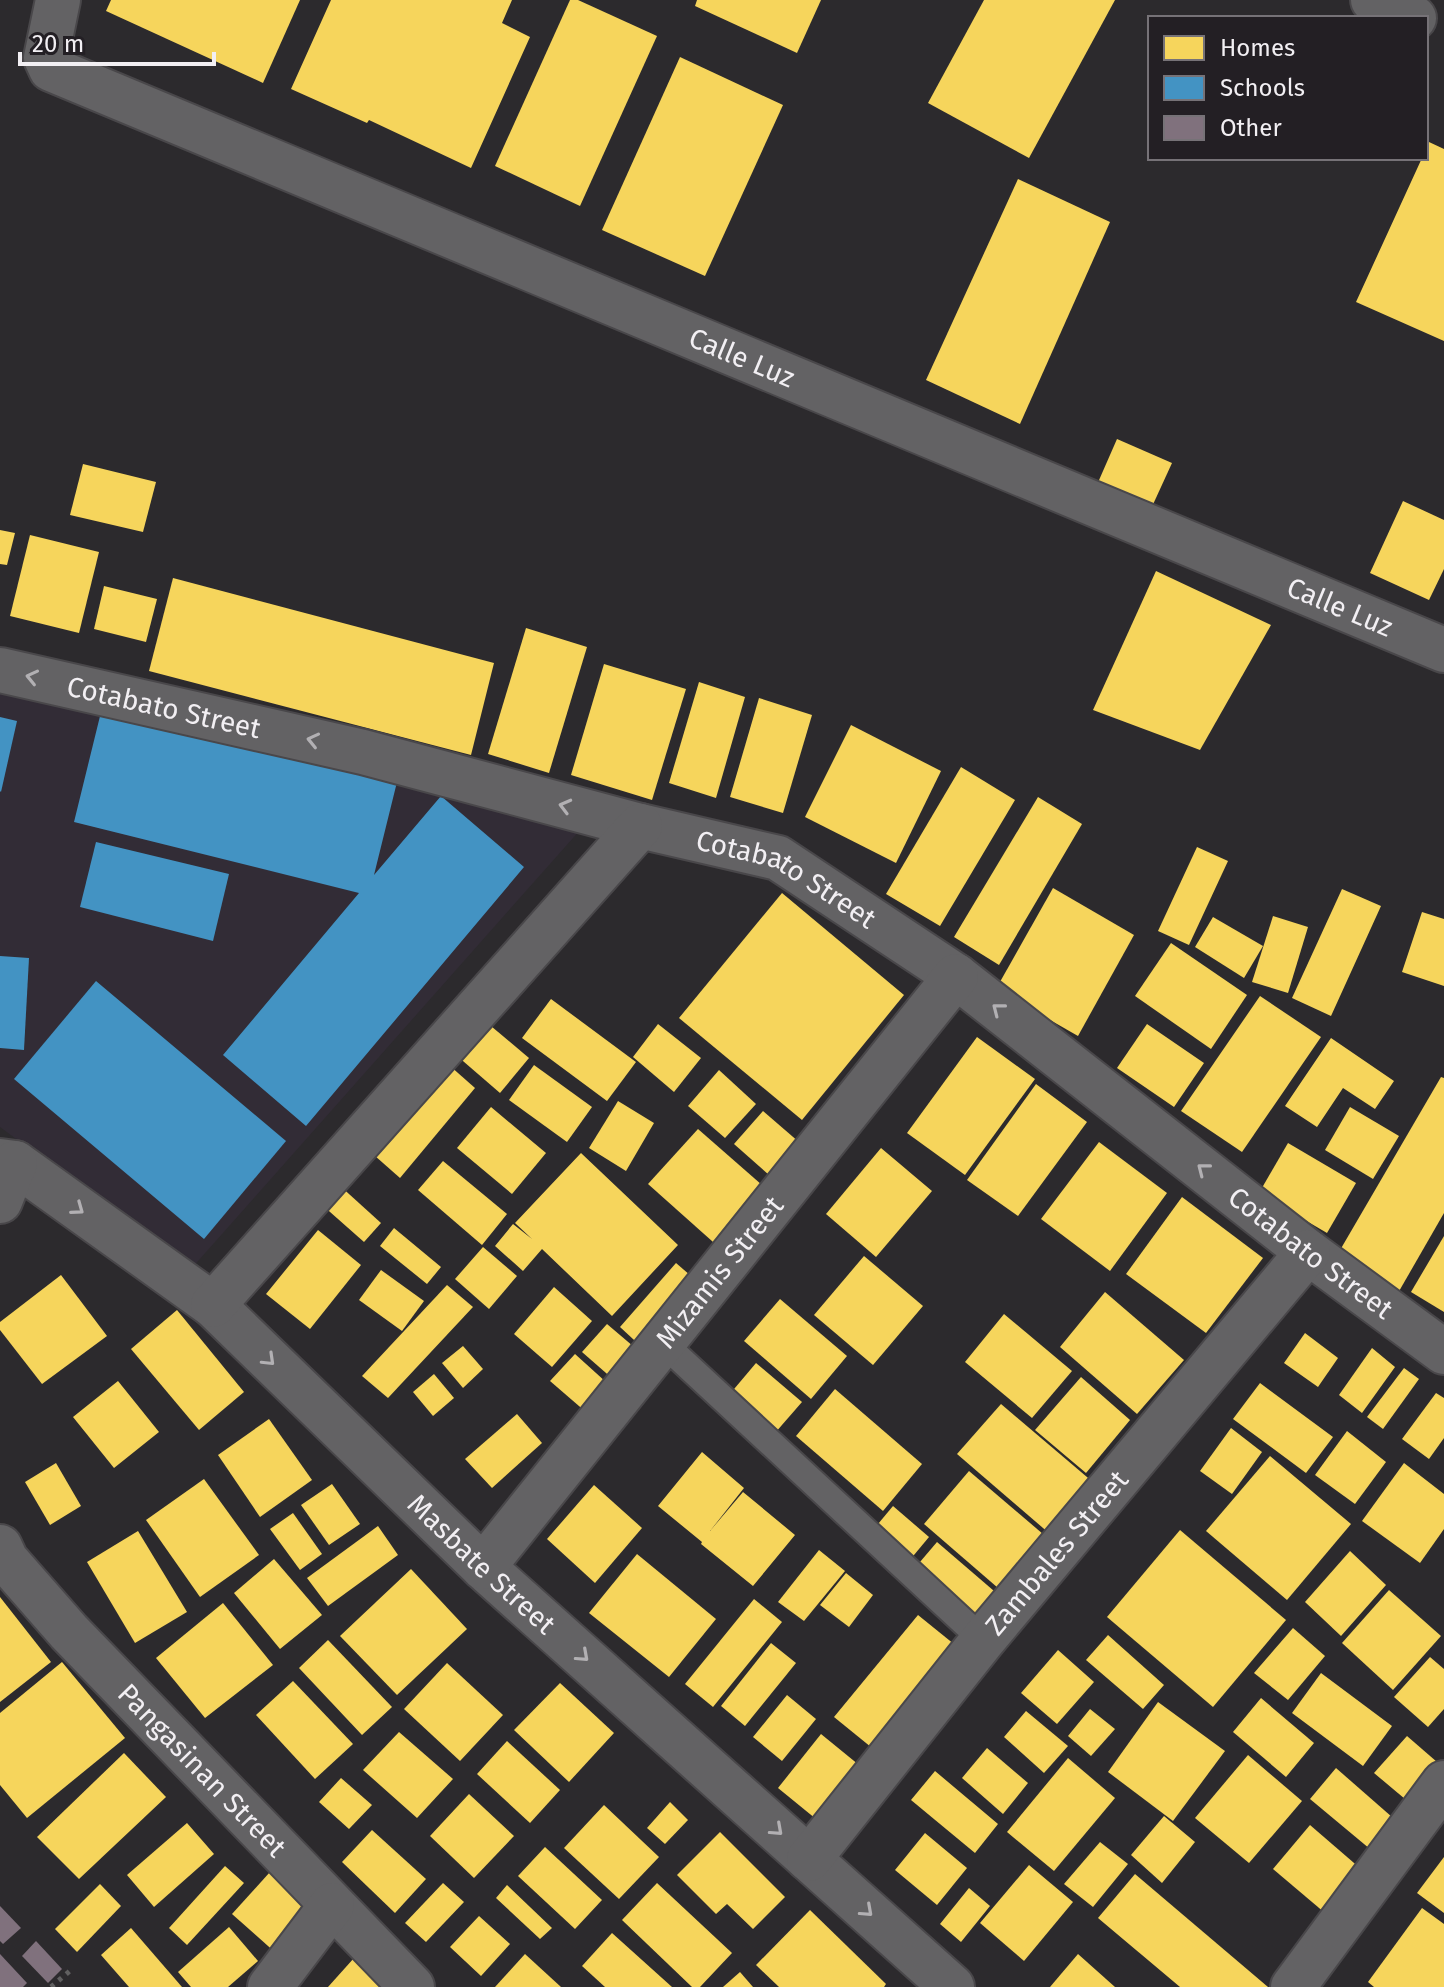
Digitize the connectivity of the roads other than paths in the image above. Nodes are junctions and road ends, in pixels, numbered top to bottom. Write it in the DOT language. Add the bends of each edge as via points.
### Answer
graph roads {
  1 [pos="58,0"];
  2 [pos="1373,0"];
  3 [pos="1409,16"];
  4 [pos="1444,650"];
  5 [pos="0,670"];
  6 [pos="640,826"];
  7 [pos="956,976"];
  8 [pos="5,1175"];
  9 [pos="1308,1252"];
  10 [pos="213,1305"];
  11 [pos="663,1343"];
  12 [pos="1444,1352"];
  13 [pos="0,1547"];
  14 [pos="483,1567"];
  15 [pos="983,1640"];
  16 [pos="1444,1783"];
  17 [pos="809,1859"];
  18 [pos="332,1905"];
  19 [pos="270,1987"];
  20 [pos="412,1987"];
  21 [pos="952,1987"];
  22 [pos="1293,1987"];
  1 -- 4 [label="street, Calle Luz" via="46,58 51,69"];
  2 -- 3 [label="street"];
  6 -- 5 [label="street, Cotabato Street, one-way" via="363,752"];
  6 -- 7 [label="street, Cotabato Street" via="778,858"];
  6 -- 10 [label="street"];
  9 -- 7 [label="street, Cotabato Street, one-way"];
  7 -- 11 [label="street, Mizamis Street"];
  8 -- 10 [label="street, Masbate Street, one-way"];
  9 -- 12 [label="street, Cotabato Street"];
  9 -- 15 [label="street, Zambales Street"];
  10 -- 14 [label="street, Masbate Street, one-way"];
  11 -- 14 [label="street, Mizamis Street"];
  11 -- 15 [label="lane"];
  13 -- 18 [label="street, Pangasinan Street" via="69,1632"];
  14 -- 17 [label="street, Masbate Street, one-way"];
  15 -- 17 [label="street, Zambales Street"];
  16 -- 22 [label="street"];
  17 -- 21 [label="street, Masbate Street, one-way"];
  18 -- 19 [label="street"];
  18 -- 20 [label="street, Pangasinan Street"];
}
